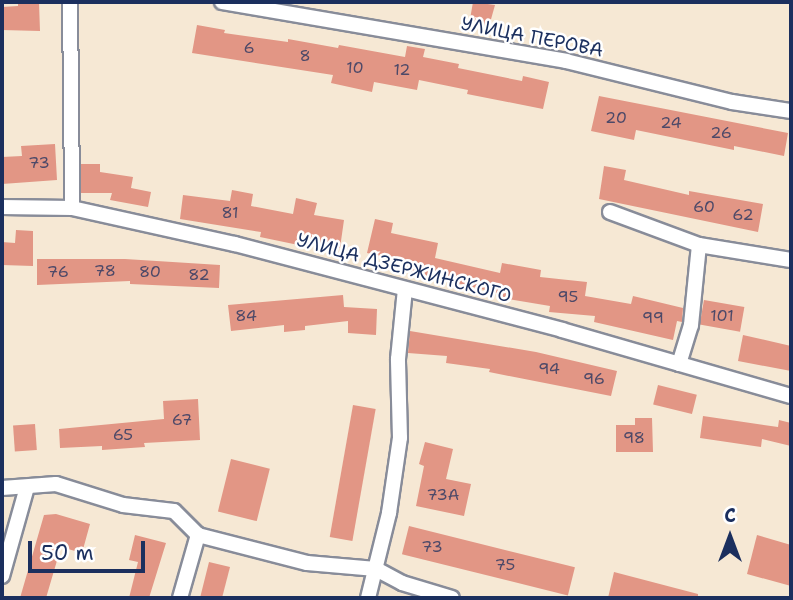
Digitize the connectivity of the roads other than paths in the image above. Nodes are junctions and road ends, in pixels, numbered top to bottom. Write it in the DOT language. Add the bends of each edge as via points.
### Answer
graph roads {
  1 [pos="70,2"];
  2 [pos="222,2"];
  3 [pos="791,111"];
  4 [pos="2,207"];
  5 [pos="72,208"];
  6 [pos="610,212"];
  7 [pos="699,246"];
  8 [pos="791,260"];
  9 [pos="405,289"];
  10 [pos="679,364"];
  11 [pos="791,396"];
  12 [pos="27,486"];
  13 [pos="2,488"];
  14 [pos="198,536"];
  15 [pos="376,569"];
  16 [pos="2,576"];
  17 [pos="180,598"];
  18 [pos="368,598"];
  19 [pos="452,598"];
  1 -- 5 [label="street"];
  2 -- 3 [label="street, УЛИЦА ПЕРОВА" via="566,61 732,103"];
  4 -- 5 [label="street, УЛИЦА ДЗЕРЖИНСКОГО"];
  5 -- 9 [label="street, УЛИЦА ДЗЕРЖИНСКОГО" via="235,244"];
  6 -- 7 [label="street"];
  7 -- 8 [label="street"];
  7 -- 10 [label="street" via="691,325"];
  9 -- 10 [label="street, УЛИЦА ДЗЕРЖИНСКОГО"];
  9 -- 15 [label="street" via="398,359 400,438"];
  10 -- 11 [label="street, УЛИЦА ДЗЕРЖИНСКОГО"];
  12 -- 13 [label="street"];
  12 -- 14 [label="street" via="56,484 123,505 174,511"];
  12 -- 16 [label="street"];
  14 -- 15 [label="street" via="307,563"];
  14 -- 17 [label="street"];
  15 -- 18 [label="street"];
  15 -- 19 [label="street" via="402,583"];
}
